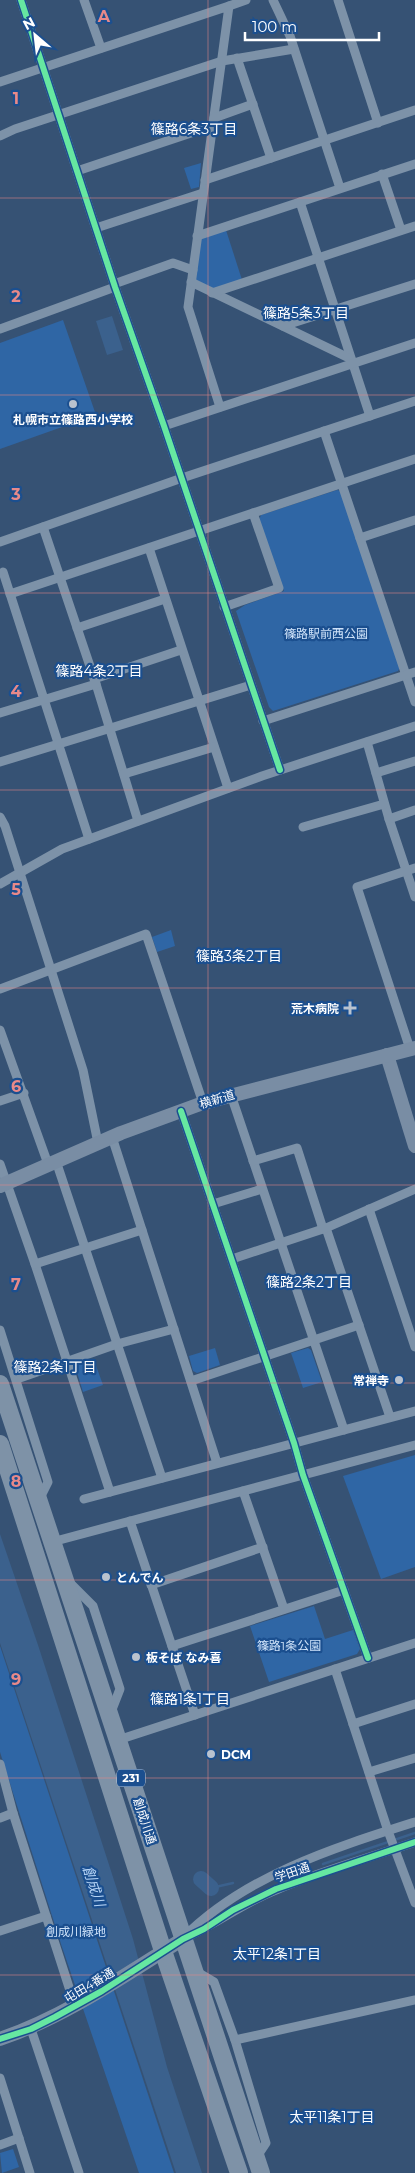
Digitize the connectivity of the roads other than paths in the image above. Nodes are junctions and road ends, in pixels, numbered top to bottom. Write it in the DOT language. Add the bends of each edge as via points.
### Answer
graph roads {
  1 [pos="21,0"];
  2 [pos="84,0"];
  3 [pos="246,0"];
  4 [pos="273,0"];
  5 [pos="338,0"];
  6 [pos="229,6"];
  7 [pos="101,48"];
  8 [pos="294,49"];
  9 [pos="238,58"];
  10 [pos="222,61"];
  11 [pos="44,67"];
  12 [pos="0,82"];
  13 [pos="253,104"];
  14 [pos="415,110"];
  15 [pos="59,114"];
  16 [pos="213,122"];
  17 [pos="378,123"];
  18 [pos="0,136"];
  19 [pos="325,141"];
  20 [pos="271,158"];
  21 [pos="415,164"];
  22 [pos="77,171"];
  23 [pos="382,174"];
  24 [pos="205,180"];
  25 [pos="340,188"];
  26 [pos="203,194"];
  27 [pos="300,202"];
  28 [pos="415,226"];
  29 [pos="96,228"];
  30 [pos="401,230"];
  31 [pos="197,236"];
  32 [pos="318,258"];
  33 [pos="193,270"];
  34 [pos="191,282"];
  35 [pos="415,284"];
  36 [pos="114,285"];
  37 [pos="212,293"];
  38 [pos="335,309"];
  39 [pos="282,326"];
  40 [pos="0,329"];
  41 [pos="415,343"];
  42 [pos="352,361"];
  43 [pos="415,401"];
  44 [pos="220,407"];
  45 [pos="370,416"];
  46 [pos="164,426"];
  47 [pos="324,431"];
  48 [pos="415,459"];
  49 [pos="182,478"];
  50 [pos="342,484"];
  51 [pos="253,513"];
  52 [pos="413,521"];
  53 [pos="43,527"];
  54 [pos="200,531"];
  55 [pos="415,531"];
  56 [pos="360,538"];
  57 [pos="0,542"];
  58 [pos="149,548"];
  59 [pos="3,572"];
  60 [pos="60,577"];
  61 [pos="10,594"];
  62 [pos="165,599"];
  63 [pos="224,607"];
  64 [pos="77,628"];
  65 [pos="181,650"];
  66 [pos="410,673"];
  67 [pos="95,681"];
  68 [pos="251,685"];
  69 [pos="44,700"];
  70 [pos="199,701"];
  71 [pos="415,702"];
  72 [pos="0,713"];
  73 [pos="263,721"];
  74 [pos="415,726"];
  75 [pos="110,728"];
  76 [pos="367,742"];
  77 [pos="59,744"];
  78 [pos="214,747"];
  79 [pos="415,760"];
  80 [pos="0,762"];
  81 [pos="280,770"];
  82 [pos="376,773"];
  83 [pos="124,774"];
  84 [pos="228,788"];
  85 [pos="384,804"];
  86 [pos="415,810"];
  87 [pos="0,817"];
  88 [pos="389,819"];
  89 [pos="138,821"];
  90 [pos="303,827"];
  91 [pos="89,839"];
  92 [pos="411,869"];
  93 [pos="20,873"];
  94 [pos="0,884"];
  95 [pos="415,897"];
  96 [pos="51,970"];
  97 [pos="0,989"];
  98 [pos="0,1030"];
  99 [pos="412,1048"];
  100 [pos="386,1055"];
  101 [pos="24,1093"];
  102 [pos="231,1095"];
  103 [pos="0,1101"];
  104 [pos="203,1103"];
  105 [pos="181,1110"];
  106 [pos="112,1137"];
  107 [pos="414,1137"];
  108 [pos="98,1143"];
  109 [pos="253,1161"];
  110 [pos="52,1163"];
  111 [pos="0,1164"];
  112 [pos="3,1184"];
  113 [pos="262,1189"];
  114 [pos="415,1189"];
  115 [pos="213,1204"];
  116 [pos="369,1210"];
  117 [pos="325,1228"];
  118 [pos="142,1230"];
  119 [pos="280,1243"];
  120 [pos="85,1248"];
  121 [pos="232,1259"];
  122 [pos="35,1264"];
  123 [pos="358,1325"];
  124 [pos="174,1329"];
  125 [pos="0,1330"];
  126 [pos="314,1340"];
  127 [pos="117,1344"];
  128 [pos="415,1347"];
  129 [pos="265,1356"];
  130 [pos="67,1360"];
  131 [pos="8,1381"];
  132 [pos="191,1381"];
  133 [pos="415,1411"];
  134 [pos="390,1418"];
  135 [pos="344,1430"];
  136 [pos="294,1443"];
  137 [pos="0,1444"];
  138 [pos="415,1445"];
  139 [pos="217,1463"];
  140 [pos="303,1475"];
  141 [pos="162,1478"];
  142 [pos="243,1491"];
  143 [pos="110,1492"];
  144 [pos="84,1499"];
  145 [pos="130,1521"];
  146 [pos="52,1542"];
  147 [pos="263,1548"];
  148 [pos="151,1584"];
  149 [pos="344,1590"];
  150 [pos="284,1609"];
  151 [pos="415,1643"];
  152 [pos="172,1646"];
  153 [pos="368,1658"];
  154 [pos="335,1669"];
  155 [pos="415,1704"];
  156 [pos="195,1715"];
  157 [pos="353,1724"];
  158 [pos="118,1740"];
  159 [pos="415,1758"];
  160 [pos="0,1765"];
  161 [pos="369,1772"];
  162 [pos="13,1814"];
  163 [pos="0,1818"];
  164 [pos="415,1822"];
  165 [pos="389,1833"];
  166 [pos="415,1842"];
  167 [pos="394,1847"];
  168 [pos="415,1903"];
  169 [pos="46,1916"];
  170 [pos="0,1931"];
  171 [pos="183,1939"];
  172 [pos="163,1951"];
  173 [pos="194,1970"];
  174 [pos="415,2000"];
  175 [pos="75,2006"];
  176 [pos="31,2029"];
  177 [pos="0,2039"];
  178 [pos="235,2040"];
  179 [pos="0,2078"];
  180 [pos="19,2138"];
  181 [pos="0,2145"];
  182 [pos="259,2166"];
  183 [pos="30,2173"];
  184 [pos="79,2173"];
  185 [pos="239,2173"];
  1 -- 11 [label="street"];
  2 -- 7 [label="street"];
  3 -- 6 [label="street"];
  4 -- 8 [label="street"];
  5 -- 17 [label="street"];
  6 -- 7 [label="street"];
  6 -- 10 [label="street"];
  7 -- 11 [label="street"];
  8 -- 9 [label="street"];
  8 -- 19 [label="street"];
  9 -- 10 [label="street"];
  9 -- 13 [label="street"];
  10 -- 15 [label="street"];
  10 -- 16 [label="street"];
  11 -- 12 [label="street"];
  11 -- 15 [label="street"];
  13 -- 16 [label="street"];
  13 -- 20 [label="street"];
  14 -- 17 [label="street"];
  15 -- 18 [label="street"];
  15 -- 22 [label="street"];
  16 -- 22 [label="street"];
  16 -- 24 [label="street"];
  17 -- 19 [label="street"];
  19 -- 20 [label="street"];
  19 -- 25 [label="street"];
  20 -- 24 [label="street"];
  21 -- 23 [label="street"];
  22 -- 29 [label="street"];
  23 -- 25 [label="street"];
  23 -- 30 [label="street"];
  24 -- 26 [label="street"];
  25 -- 27 [label="street"];
  26 -- 29 [label="street"];
  26 -- 31 [label="street"];
  27 -- 31 [label="street"];
  27 -- 32 [label="street"];
  28 -- 30 [label="street"];
  29 -- 36 [label="street"];
  30 -- 32 [label="street"];
  31 -- 33 [label="street"];
  32 -- 37 [label="street"];
  32 -- 38 [label="street"];
  33 -- 34 [label="street"];
  33 -- 36 [label="street" via="173,263"];
  34 -- 37 [label="street"];
  34 -- 44 [label="street" via="188,307"];
  35 -- 38 [label="street"];
  36 -- 40 [label="street"];
  36 -- 46 [label="street"];
  37 -- 39 [label="street"];
  38 -- 39 [label="street"];
  38 -- 42 [label="street"];
  39 -- 42 [label="street"];
  41 -- 42 [label="street"];
  42 -- 44 [label="street"];
  42 -- 45 [label="street"];
  43 -- 45 [label="street"];
  44 -- 46 [label="street"];
  45 -- 47 [label="street"];
  46 -- 49 [label="street"];
  47 -- 49 [label="street"];
  47 -- 50 [label="street"];
  48 -- 50 [label="street"];
  49 -- 53 [label="street"];
  49 -- 54 [label="street"];
  50 -- 51 [label="street"];
  50 -- 56 [label="street"];
  51 -- 54 [label="street"];
  51 -- 63 [label="street" via="279,588"];
  52 -- 55 [label="street"];
  52 -- 56 [label="street"];
  53 -- 57 [label="street"];
  53 -- 60 [label="street"];
  54 -- 58 [label="street"];
  54 -- 63 [label="street"];
  56 -- 66 [label="street"];
  58 -- 60 [label="street"];
  58 -- 62 [label="street"];
  59 -- 61 [label="street"];
  60 -- 61 [label="street"];
  60 -- 64 [label="street"];
  61 -- 69 [label="street"];
  62 -- 64 [label="street"];
  62 -- 65 [label="street"];
  63 -- 68 [label="street"];
  64 -- 67 [label="street"];
  65 -- 67 [label="street"];
  65 -- 70 [label="street"];
  66 -- 71 [label="street"];
  66 -- 73 [label="street"];
  67 -- 69 [label="street"];
  67 -- 75 [label="street"];
  68 -- 70 [label="street"];
  68 -- 73 [label="street"];
  69 -- 72 [label="street"];
  69 -- 77 [label="street"];
  70 -- 75 [label="street"];
  70 -- 78 [label="street"];
  73 -- 81 [label="street"];
  74 -- 76 [label="street"];
  75 -- 77 [label="street"];
  75 -- 83 [label="street"];
  76 -- 81 [label="street"];
  76 -- 82 [label="street"];
  77 -- 80 [label="street"];
  77 -- 91 [label="street"];
  78 -- 83 [label="street"];
  78 -- 84 [label="street"];
  79 -- 82 [label="street"];
  81 -- 84 [label="street"];
  82 -- 85 [label="street"];
  83 -- 89 [label="street"];
  84 -- 89 [label="street"];
  85 -- 88 [label="street"];
  85 -- 90 [label="street"];
  86 -- 88 [label="street"];
  87 -- 93 [label="street" via="6,826"];
  88 -- 92 [label="street"];
  89 -- 91 [label="street"];
  91 -- 93 [label="street" via="62,849"];
  92 -- 95 [label="street"];
  92 -- 99 [label="street" via="357,887"];
  93 -- 94 [label="street"];
  93 -- 96 [label="street"];
  96 -- 97 [label="street"];
  96 -- 104 [label="street" via="146,934"];
  96 -- 108 [label="street" via="83,1070"];
  98 -- 101 [label="street"];
  99 -- 100 [label="street, 横新道"];
  100 -- 102 [label="street, 横新道"];
  100 -- 107 [label="street"];
  101 -- 103 [label="street"];
  101 -- 110 [label="street"];
  102 -- 104 [label="street, 横新道"];
  102 -- 109 [label="street"];
  104 -- 105 [label="street, 横新道"];
  105 -- 106 [label="street, 横新道"];
  105 -- 115 [label="street"];
  106 -- 108 [label="street, 横新道"];
  106 -- 118 [label="street"];
  108 -- 110 [label="street, 横新道"];
  109 -- 113 [label="street"];
  109 -- 117 [label="street" via="296,1148"];
  110 -- 112 [label="street, 横新道"];
  110 -- 120 [label="street"];
  111 -- 112 [label="street"];
  112 -- 122 [label="street"];
  113 -- 115 [label="street"];
  113 -- 119 [label="street"];
  114 -- 116 [label="street"];
  115 -- 121 [label="street"];
  116 -- 117 [label="street"];
  116 -- 128 [label="street"];
  117 -- 119 [label="street"];
  117 -- 123 [label="street"];
  118 -- 120 [label="street"];
  118 -- 124 [label="street"];
  119 -- 121 [label="street"];
  119 -- 126 [label="street"];
  120 -- 122 [label="street"];
  120 -- 127 [label="street"];
  121 -- 129 [label="street"];
  122 -- 130 [label="street"];
  123 -- 126 [label="street"];
  123 -- 134 [label="street"];
  124 -- 127 [label="street"];
  124 -- 132 [label="street"];
  125 -- 131 [label="street"];
  126 -- 129 [label="street"];
  126 -- 135 [label="street"];
  127 -- 130 [label="street"];
  127 -- 141 [label="street"];
  129 -- 132 [label="street"];
  129 -- 136 [label="street"];
  130 -- 131 [label="street"];
  130 -- 143 [label="street"];
  131 -- 146 [label="highway, 創成川通 / 231"];
  132 -- 139 [label="street"];
  133 -- 134 [label="street"];
  134 -- 135 [label="street"];
  135 -- 136 [label="street"];
  136 -- 139 [label="street"];
  136 -- 140 [label="street"];
  137 -- 172 [label="highway, 創成川通 / 231"];
  138 -- 140 [label="street"];
  139 -- 141 [label="street"];
  140 -- 142 [label="street"];
  140 -- 149 [label="street"];
  141 -- 143 [label="street"];
  142 -- 145 [label="street"];
  142 -- 147 [label="street"];
  143 -- 144 [label="street"];
  145 -- 146 [label="street"];
  145 -- 148 [label="street"];
  146 -- 158 [label="highway, 創成川通 / 231"];
  147 -- 148 [label="street"];
  147 -- 150 [label="street"];
  148 -- 152 [label="street"];
  149 -- 150 [label="street"];
  149 -- 153 [label="street"];
  150 -- 152 [label="street"];
  151 -- 153 [label="street"];
  152 -- 156 [label="street"];
  153 -- 154 [label="street"];
  154 -- 156 [label="street"];
  154 -- 157 [label="street"];
  155 -- 157 [label="street"];
  156 -- 158 [label="street"];
  157 -- 161 [label="street"];
  158 -- 171 [label="highway, 創成川通 / 231"];
  159 -- 161 [label="street"];
  160 -- 162 [label="street"];
  161 -- 165 [label="street"];
  162 -- 163 [label="street"];
  162 -- 169 [label="street"];
  164 -- 165 [label="street, 学田通"];
  165 -- 167 [label="street"];
  165 -- 171 [label="street, 学田通" via="283,1870 202,1920"];
  166 -- 167 [label="street, 学田通"];
  167 -- 168 [label="street"];
  167 -- 171 [label="street, 学田通" via="276,1889"];
  169 -- 170 [label="street"];
  169 -- 175 [label="street"];
  171 -- 172 [label="street, 屯田4番通"];
  171 -- 173 [label="highway, 創成川通 / 231"];
  172 -- 175 [label="street, 屯田4番通"];
  172 -- 185 [label="highway, 創成川通 / 231"];
  173 -- 178 [label="street" via="214,1982"];
  173 -- 182 [label="highway, 創成川通 / 231"];
  174 -- 178 [label="street"];
  175 -- 176 [label="street, 屯田4番通"];
  176 -- 177 [label="street, 屯田4番通"];
  176 -- 184 [label="street"];
  178 -- 182 [label="street" via="266,2142"];
  179 -- 180 [label="street"];
  180 -- 181 [label="street"];
  180 -- 183 [label="street"];
}
